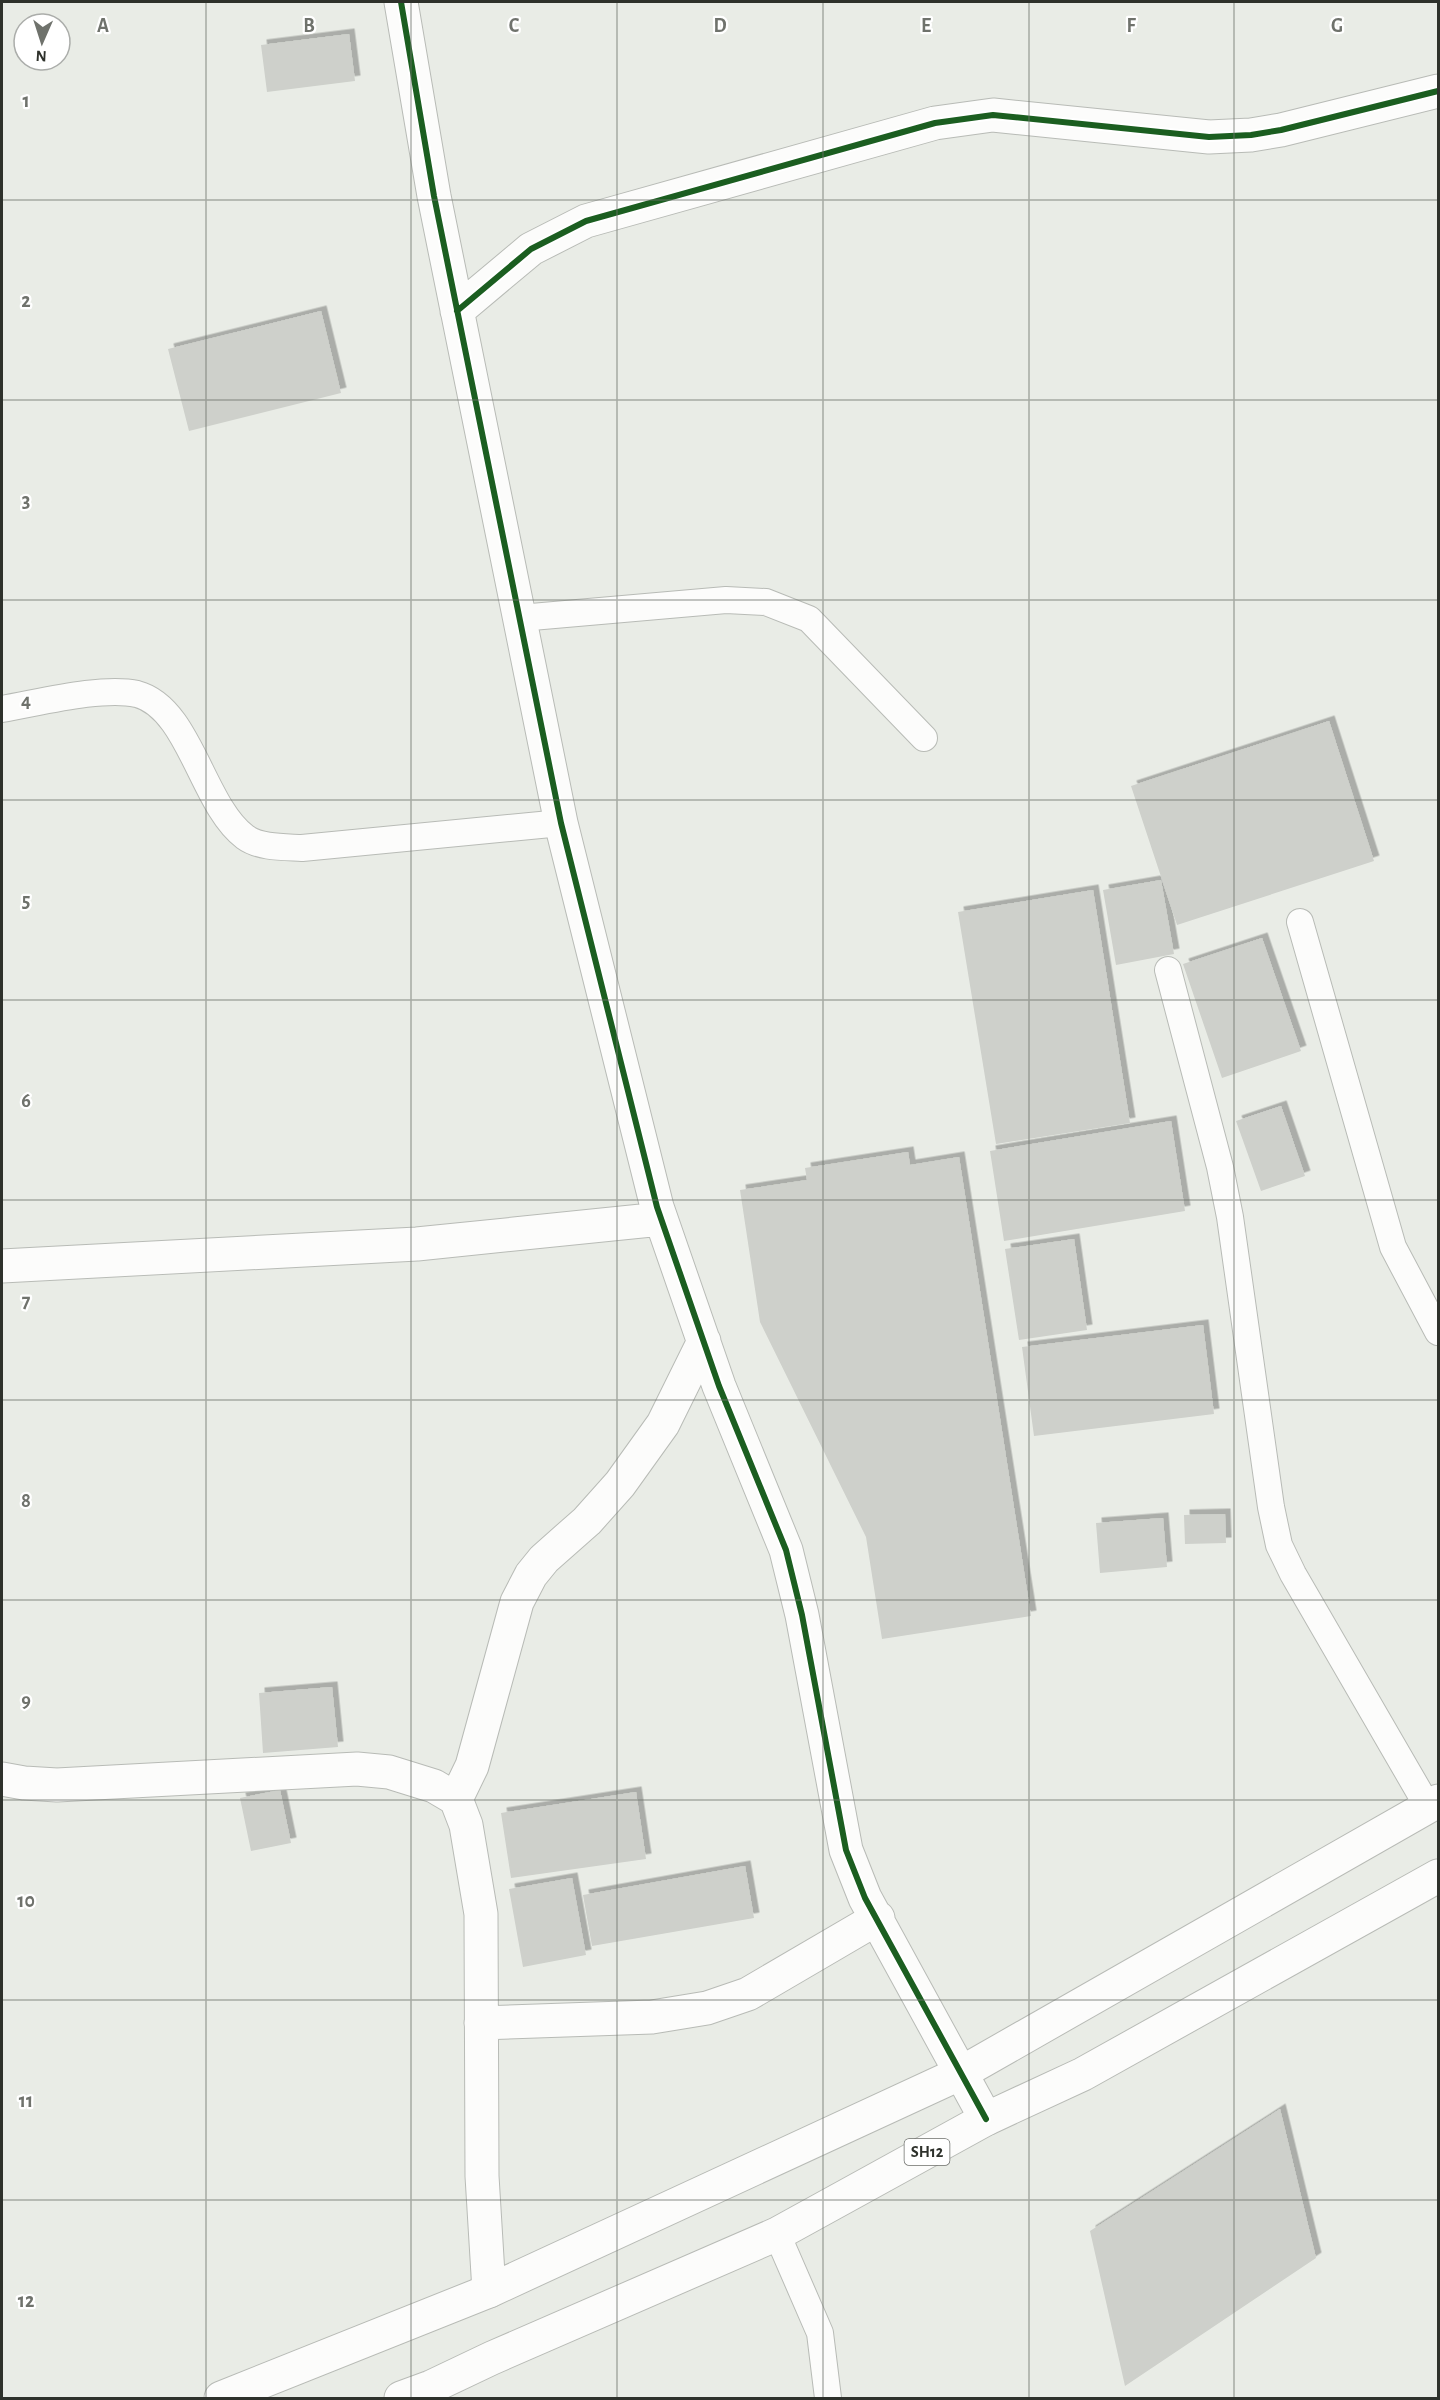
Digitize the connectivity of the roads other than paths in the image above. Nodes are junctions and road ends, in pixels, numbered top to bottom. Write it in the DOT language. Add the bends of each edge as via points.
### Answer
graph roads {
  1 [pos="401,2"];
  2 [pos="1438,91"];
  3 [pos="457,311"];
  4 [pos="520,618"];
  5 [pos="2,709"];
  6 [pos="924,738"];
  7 [pos="561,823"];
  8 [pos="1300,922"];
  9 [pos="1168,970"];
  10 [pos="661,1219"];
  11 [pos="2,1266"];
  12 [pos="1438,1332"];
  13 [pos="704,1341"];
  14 [pos="2,1779"];
  15 [pos="456,1799"];
  16 [pos="1433,1804"];
  17 [pos="1438,1876"];
  18 [pos="878,1917"];
  19 [pos="482,2023"];
  20 [pos="961,2073"];
  21 [pos="986,2119"];
  22 [pos="777,2234"];
  23 [pos="489,2291"];
  24 [pos="221,2398"];
  25 [pos="401,2398"];
  26 [pos="828,2398"];
  1 -- 3 [label="street"];
  2 -- 3 [label="street" via="1251,135 1209,137 993,115 935,123 586,220 531,249"];
  3 -- 4 [label="street"];
  4 -- 6 [label="lane" via="726,600 766,602 809,619"];
  4 -- 7 [label="street"];
  5 -- 7 [label="lane" via="101,693 138,694 163,709 178,729 221,811 245,838 271,846 302,848"];
  7 -- 10 [label="street"];
  8 -- 12 [label="lane" via="1393,1247"];
  9 -- 16 [label="lane" via="1230,1218 1279,1545"];
  10 -- 11 [label="street" via="417,1244"];
  10 -- 13 [label="street"];
  13 -- 15 [label="street" via="663,1424 620,1484 531,1575 517,1602 472,1766"];
  13 -- 18 [label="street" via="786,1551 802,1615 846,1850 865,1898"];
  14 -- 15 [label="street" via="57,1785 357,1769 389,1772 434,1786"];
  15 -- 19 [label="street" via="466,1825 481,1914"];
  16 -- 20 [label="street"];
  17 -- 21 [label="street, SH12" via="1083,2074"];
  18 -- 19 [label="street" via="748,1994 707,2008 652,2017"];
  18 -- 20 [label="street"];
  19 -- 23 [label="street" via="482,2176"];
  20 -- 21 [label="street"];
  20 -- 23 [label="street"];
  21 -- 22 [label="street, SH12"];
  22 -- 25 [label="street, SH12"];
  22 -- 26 [label="lane" via="820,2333"];
  23 -- 24 [label="street"];
}
